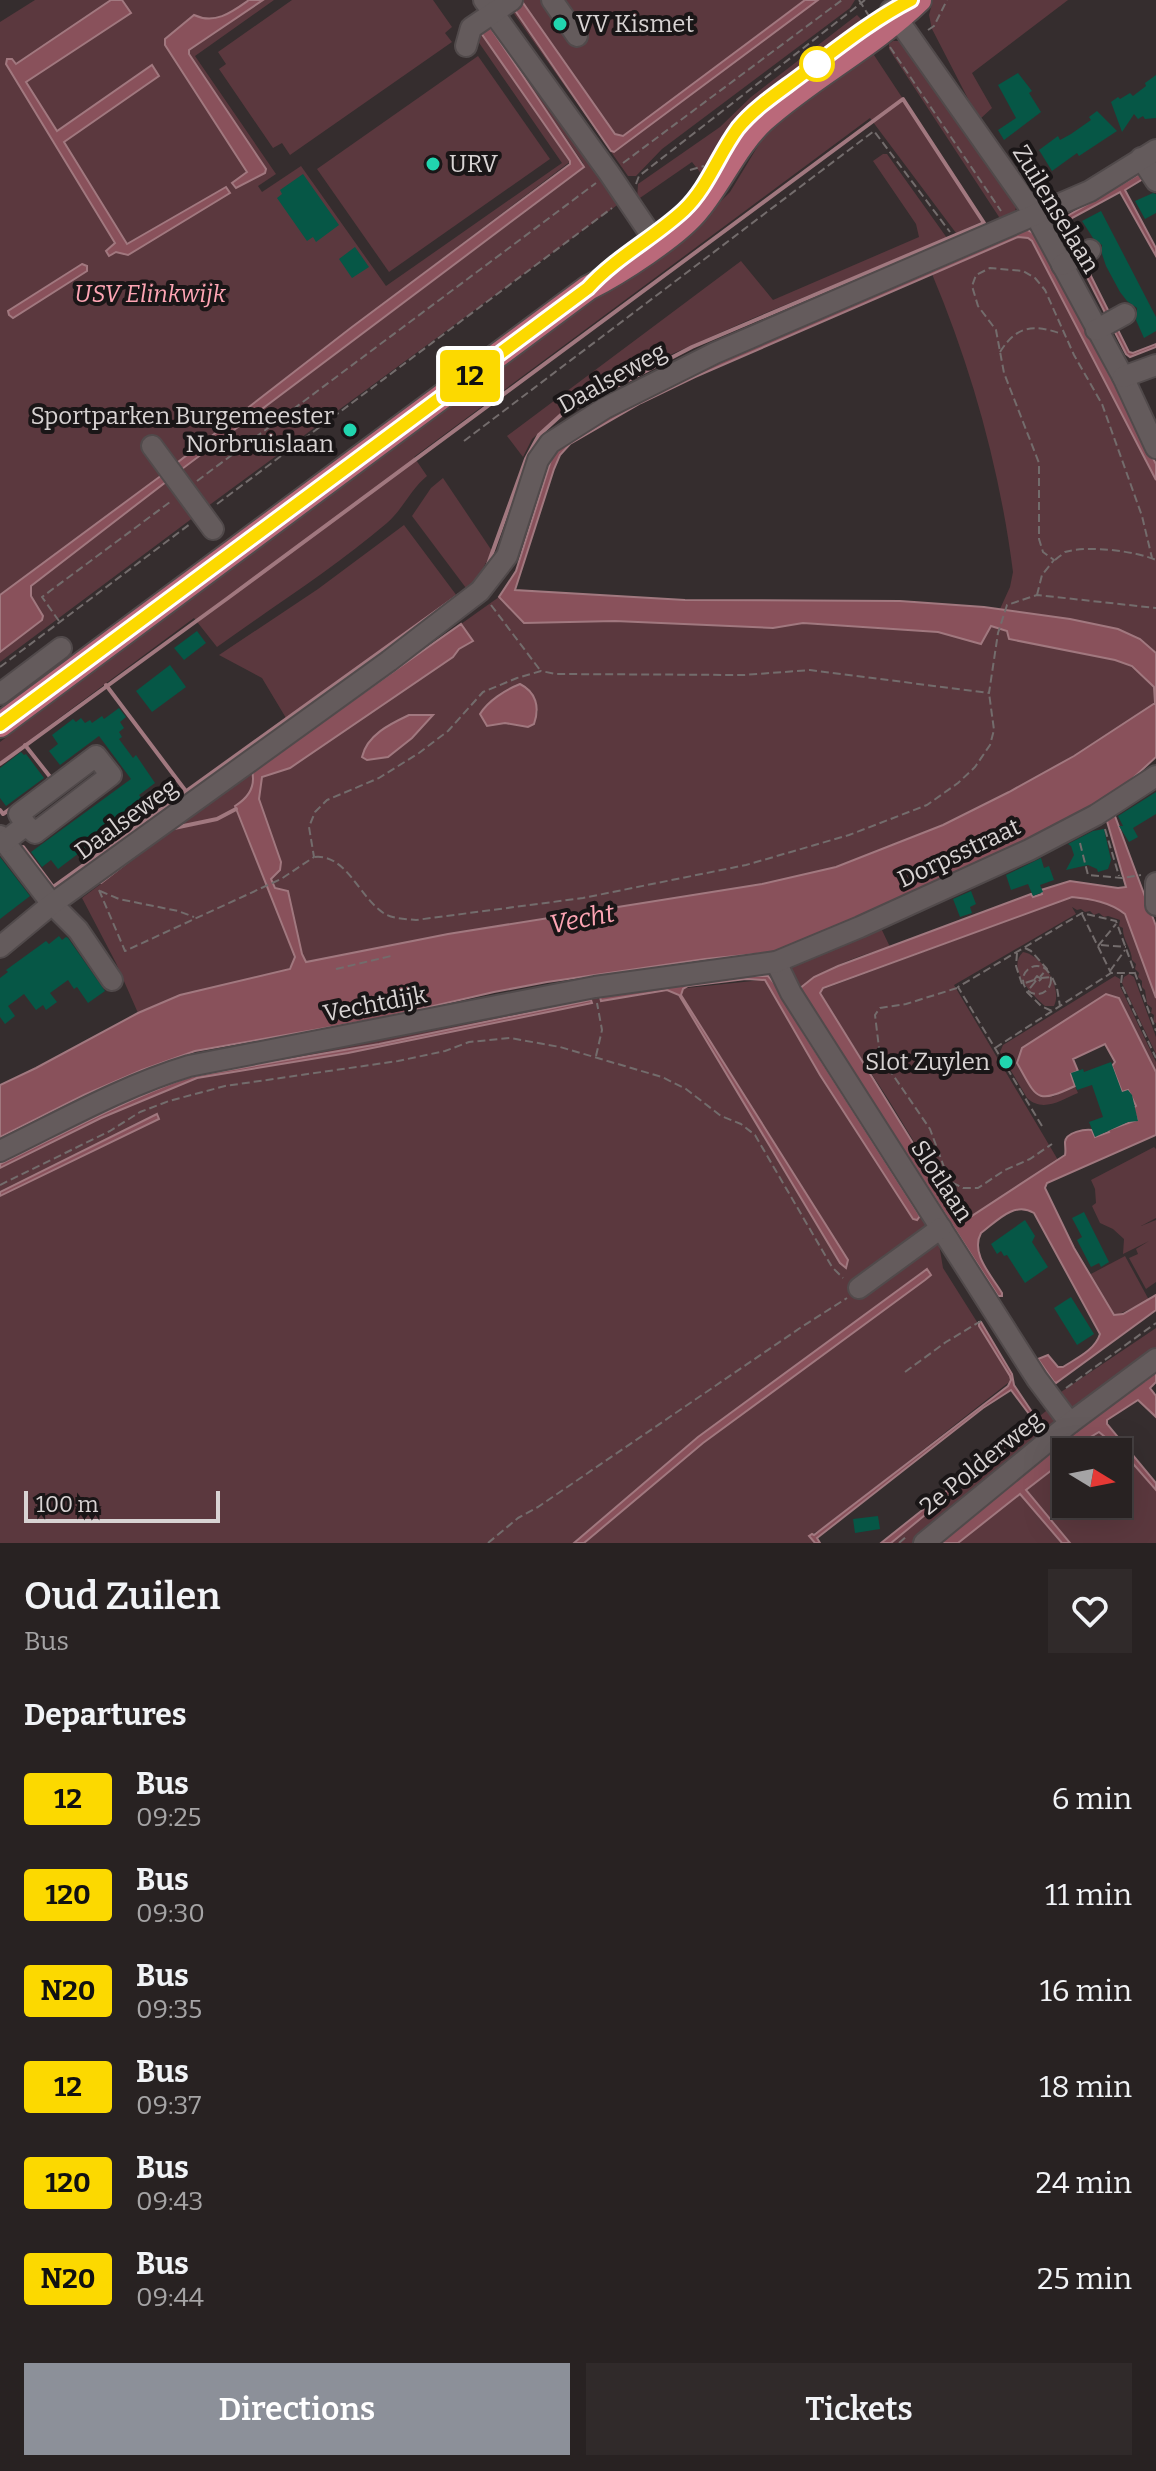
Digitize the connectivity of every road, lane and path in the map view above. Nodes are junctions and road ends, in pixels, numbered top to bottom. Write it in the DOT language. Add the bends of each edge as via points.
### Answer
graph roads {
  1 [pos="512,0"];
  2 [pos="552,0"];
  3 [pos="842,0"];
  4 [pos="865,0"];
  5 [pos="919,0"];
  6 [pos="860,2"];
  7 [pos="489,7"];
  8 [pos="900,10"];
  9 [pos="867,35"];
  10 [pos="577,36"];
  11 [pos="466,46"];
  12 [pos="896,56"];
  13 [pos="716,163"];
  14 [pos="690,170"];
  15 [pos="1150,171"];
  16 [pos="609,173"];
  17 [pos="625,199"];
  18 [pos="1036,216"];
  19 [pos="1010,226"];
  20 [pos="654,240"];
  21 [pos="960,247"];
  22 [pos="1066,339"];
  23 [pos="999,353"];
  24 [pos="1156,365"];
  25 [pos="1123,377"];
  26 [pos="464,441"];
  27 [pos="152,446"];
  28 [pos="1156,448"];
  29 [pos="185,490"];
  30 [pos="208,522"];
  31 [pos="1152,558"];
  32 [pos="1054,560"];
  33 [pos="1156,560"];
  34 [pos="480,591"];
  35 [pos="1037,595"];
  36 [pos="1156,608"];
  37 [pos="59,622"];
  38 [pos="61,648"];
  39 [pos="0,667"];
  40 [pos="541,671"];
  41 [pos="989,693"];
  42 [pos="0,694"];
  43 [pos="0,725"];
  44 [pos="1156,776"];
  45 [pos="1103,811"];
  46 [pos="26,825"];
  47 [pos="1079,837"];
  48 [pos="2,839"];
  49 [pos="314,857"];
  50 [pos="1121,878"];
  51 [pos="1148,879"];
  52 [pos="92,885"];
  53 [pos="52,904"];
  54 [pos="1156,905"];
  55 [pos="1082,913"];
  56 [pos="197,917"];
  57 [pos="1117,923"];
  58 [pos="1098,945"];
  59 [pos="0,947"];
  60 [pos="1024,948"];
  61 [pos="1126,948"];
  62 [pos="1017,952"];
  63 [pos="391,956"];
  64 [pos="776,962"];
  65 [pos="1038,966"];
  66 [pos="1029,968"];
  67 [pos="336,969"];
  68 [pos="1047,969"];
  69 [pos="1110,973"];
  70 [pos="1135,973"];
  71 [pos="1123,974"];
  72 [pos="1024,975"];
  73 [pos="1052,977"];
  74 [pos="1037,979"];
  75 [pos="112,980"];
  76 [pos="1022,984"];
  77 [pos="1050,984"];
  78 [pos="595,987"];
  79 [pos="958,987"];
  80 [pos="1027,992"];
  81 [pos="1060,1007"];
  82 [pos="1053,1011"];
  83 [pos="1156,1031"];
  84 [pos="994,1048"];
  85 [pos="595,1057"];
  86 [pos="1156,1058"];
  87 [pos="1042,1126"];
  88 [pos="1052,1144"];
  89 [pos="0,1151"];
  90 [pos="0,1185"];
  91 [pos="941,1228"];
  92 [pos="859,1288"];
  93 [pos="996,1312"];
  94 [pos="1156,1323"];
  95 [pos="1156,1359"];
  96 [pos="905,1372"];
  97 [pos="1053,1399"];
  98 [pos="1070,1423"];
  99 [pos="488,1543"];
  100 [pos="924,1543"];
  1 -- 7 [label="street"];
  2 -- 10 [label="street"];
  3 -- 16 [label="path"];
  4 -- 6 [label="path"];
  5 -- 8 [label="main road"];
  6 -- 17 [label="path" via="639,176"];
  7 -- 11 [label="street" via="471,28"];
  7 -- 16 [label="street"];
  8 -- 9 [label="main road"];
  8 -- 18 [label="street, Zuilenselaan"];
  9 -- 13 [label="main road" via="766,102 740,126"];
  9 -- 20 [label="main road" via="761,123 697,212"];
  12 -- 19 [label="path"];
  13 -- 14 [label="path"];
  13 -- 20 [label="main road" via="701,191"];
  15 -- 18 [label="street, Daalseweg"];
  16 -- 17 [label="street"];
  16 -- 29 [label="path"];
  17 -- 20 [label="street"];
  17 -- 30 [label="path"];
  18 -- 19 [label="street, Daalseweg"];
  18 -- 25 [label="street, Zuilenselaan" via="1082,254 1116,319"];
  19 -- 21 [label="street, Daalseweg"];
  20 -- 43 [label="main road"];
  21 -- 26 [label="path" via="874,131"];
  21 -- 34 [label="street, Daalseweg" via="715,353 605,408 550,443 538,460 507,556"];
  22 -- 23 [label="path" via="1047,329 1029,328 1019,331"];
  22 -- 23 [label="path" via="1035,278 993,267 976,275 972,286 978,306 996,330"];
  22 -- 31 [label="path" via="1102,404"];
  23 -- 32 [label="path" via="1039,463 1039,539 1043,552"];
  24 -- 25 [label="street"];
  25 -- 28 [label="street, Zuilenselaan"];
  27 -- 29 [label="street"];
  29 -- 30 [label="street"];
  29 -- 37 [label="path" via="42,597"];
  30 -- 37 [label="path"];
  31 -- 32 [label="path" via="1087,550"];
  31 -- 33 [label="path"];
  32 -- 35 [label="path" via="1042,575"];
  34 -- 40 [label="path"];
  34 -- 52 [label="street, Daalseweg"];
  35 -- 36 [label="path"];
  35 -- 41 [label="path" via="1007,605"];
  37 -- 39 [label="path"];
  38 -- 42 [label="street"];
  40 -- 41 [label="path" via="744,675 810,670"];
  40 -- 49 [label="path" via="483,692 448,731 419,753 379,778 327,800 309,827"];
  41 -- 49 [label="path" via="994,730 990,745 975,767 927,805 746,865 583,898 416,920 386,914 338,863"];
  44 -- 45 [label="street, Dorpsstraat"];
  45 -- 50 [label="path" via="1100,825"];
  45 -- 64 [label="street, Dorpsstraat" via="1001,863"];
  46 -- 48 [label="street"];
  47 -- 50 [label="path" via="1088,875"];
  48 -- 53 [label="street"];
  49 -- 56 [label="path" via="281,879"];
  50 -- 51 [label="path"];
  51 -- 54 [label="street"];
  52 -- 53 [label="street, Daalseweg"];
  52 -- 56 [label="path" via="119,899"];
  52 -- 56 [label="path" via="125,951"];
  53 -- 59 [label="street, Daalseweg"];
  53 -- 75 [label="street" via="78,930"];
  55 -- 57 [label="path"];
  55 -- 58 [label="path"];
  55 -- 60 [label="path"];
  57 -- 58 [label="path"];
  57 -- 61 [label="path"];
  58 -- 61 [label="path"];
  58 -- 69 [label="path"];
  60 -- 62 [label="path"];
  60 -- 68 [label="path"];
  61 -- 69 [label="path"];
  61 -- 70 [label="path"];
  62 -- 76 [label="path"];
  62 -- 79 [label="path"];
  63 -- 67 [label="path"];
  64 -- 78 [label="street, Vechtdijk"];
  64 -- 91 [label="street, Slotlaan"];
  65 -- 66 [label="path"];
  65 -- 68 [label="path"];
  65 -- 74 [label="path"];
  66 -- 72 [label="path"];
  66 -- 74 [label="path"];
  68 -- 73 [label="path"];
  68 -- 74 [label="path"];
  69 -- 71 [label="path"];
  69 -- 81 [label="path"];
  70 -- 71 [label="path"];
  70 -- 83 [label="path"];
  71 -- 86 [label="path" via="1121,984"];
  72 -- 74 [label="path"];
  72 -- 76 [label="path"];
  73 -- 74 [label="path"];
  73 -- 77 [label="path"];
  73 -- 81 [label="path"];
  74 -- 76 [label="path"];
  74 -- 77 [label="path"];
  74 -- 80 [label="path"];
  76 -- 80 [label="path"];
  77 -- 80 [label="path" via="1042,993"];
  78 -- 85 [label="path" via="602,1030"];
  78 -- 89 [label="street, Vechtdijk" via="189,1066 123,1091"];
  79 -- 84 [label="path"];
  79 -- 88 [label="path" via="880,1008 875,1015 880,1056 930,1129 953,1183 973,1189 987,1185"];
  80 -- 82 [label="path"];
  81 -- 82 [label="path"];
  82 -- 84 [label="path"];
  84 -- 87 [label="path"];
  85 -- 90 [label="path" via="510,1038 469,1042 398,1061 225,1086 140,1112"];
  85 -- 92 [label="path" via="662,1077 755,1135 832,1267"];
  91 -- 92 [label="street"];
  91 -- 93 [label="street, Slotlaan"];
  92 -- 99 [label="path"];
  93 -- 96 [label="path"];
  93 -- 97 [label="street, Slotlaan"];
  94 -- 97 [label="path"];
  95 -- 98 [label="street, 2e Polderweg"];
  97 -- 98 [label="street, Slotlaan"];
  98 -- 100 [label="street, 2e Polderweg"];
}
